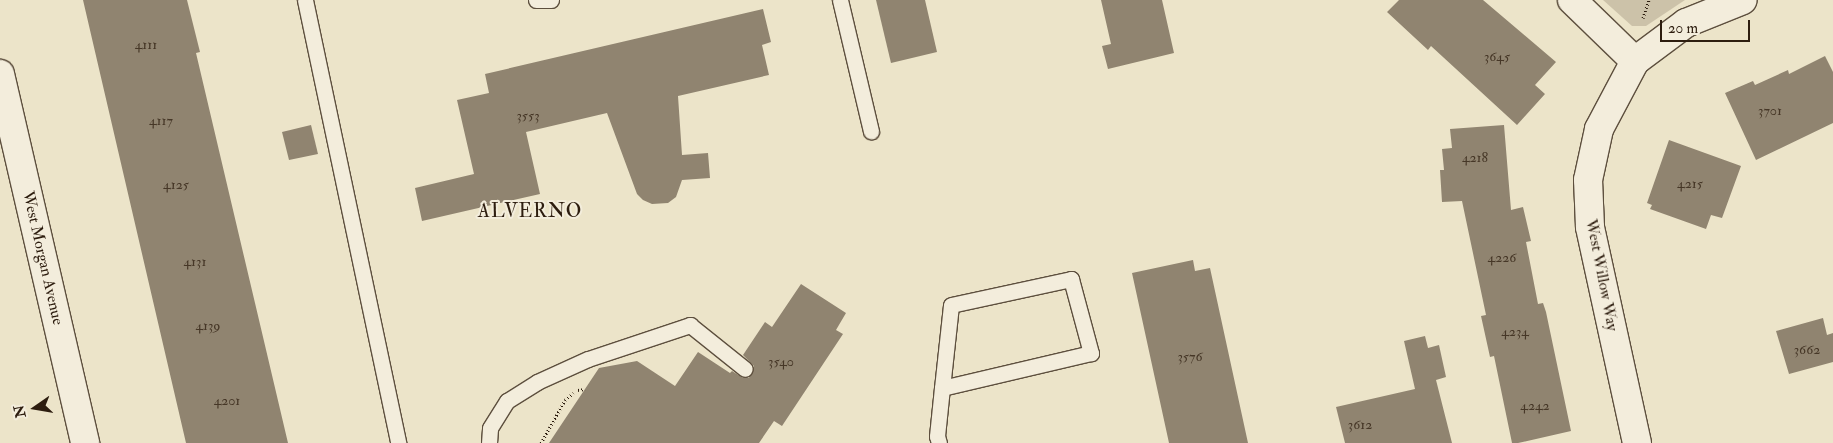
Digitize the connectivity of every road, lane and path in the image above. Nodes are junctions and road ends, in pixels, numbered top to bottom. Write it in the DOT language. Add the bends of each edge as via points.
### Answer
graph roads {
  1 [pos="305,0"];
  2 [pos="536,0"];
  3 [pos="551,0"];
  4 [pos="840,0"];
  5 [pos="1572,0"];
  6 [pos="1744,0"];
  7 [pos="1635,61"];
  8 [pos="0,74"];
  9 [pos="5,118"];
  10 [pos="871,132"];
  11 [pos="745,369"];
  12 [pos="942,388"];
  13 [pos="585,389"];
  14 [pos="85,443"];
  15 [pos="398,443"];
  16 [pos="489,443"];
  17 [pos="541,443"];
  18 [pos="939,443"];
  19 [pos="1637,443"];
  1 -- 15 [label="lane"];
  2 -- 3 [label="lane"];
  4 -- 10 [label="lane"];
  5 -- 7 [label="street"];
  6 -- 7 [label="street, West Willow Way" via="1686,23"];
  7 -- 19 [label="street, West Willow Way" via="1599,129 1588,180 1590,227"];
  8 -- 9 [label="street, West Morgan Avenue"];
  9 -- 14 [label="street, West Morgan Avenue"];
  11 -- 16 [label="lane" via="690,325 588,359 537,382 506,401 490,428"];
  12 -- 12 [label="lane" via="951,305 1072,279 1091,353"];
  12 -- 18 [label="lane"];
  13 -- 17 [label="path" via="575,391 565,400"];
}
